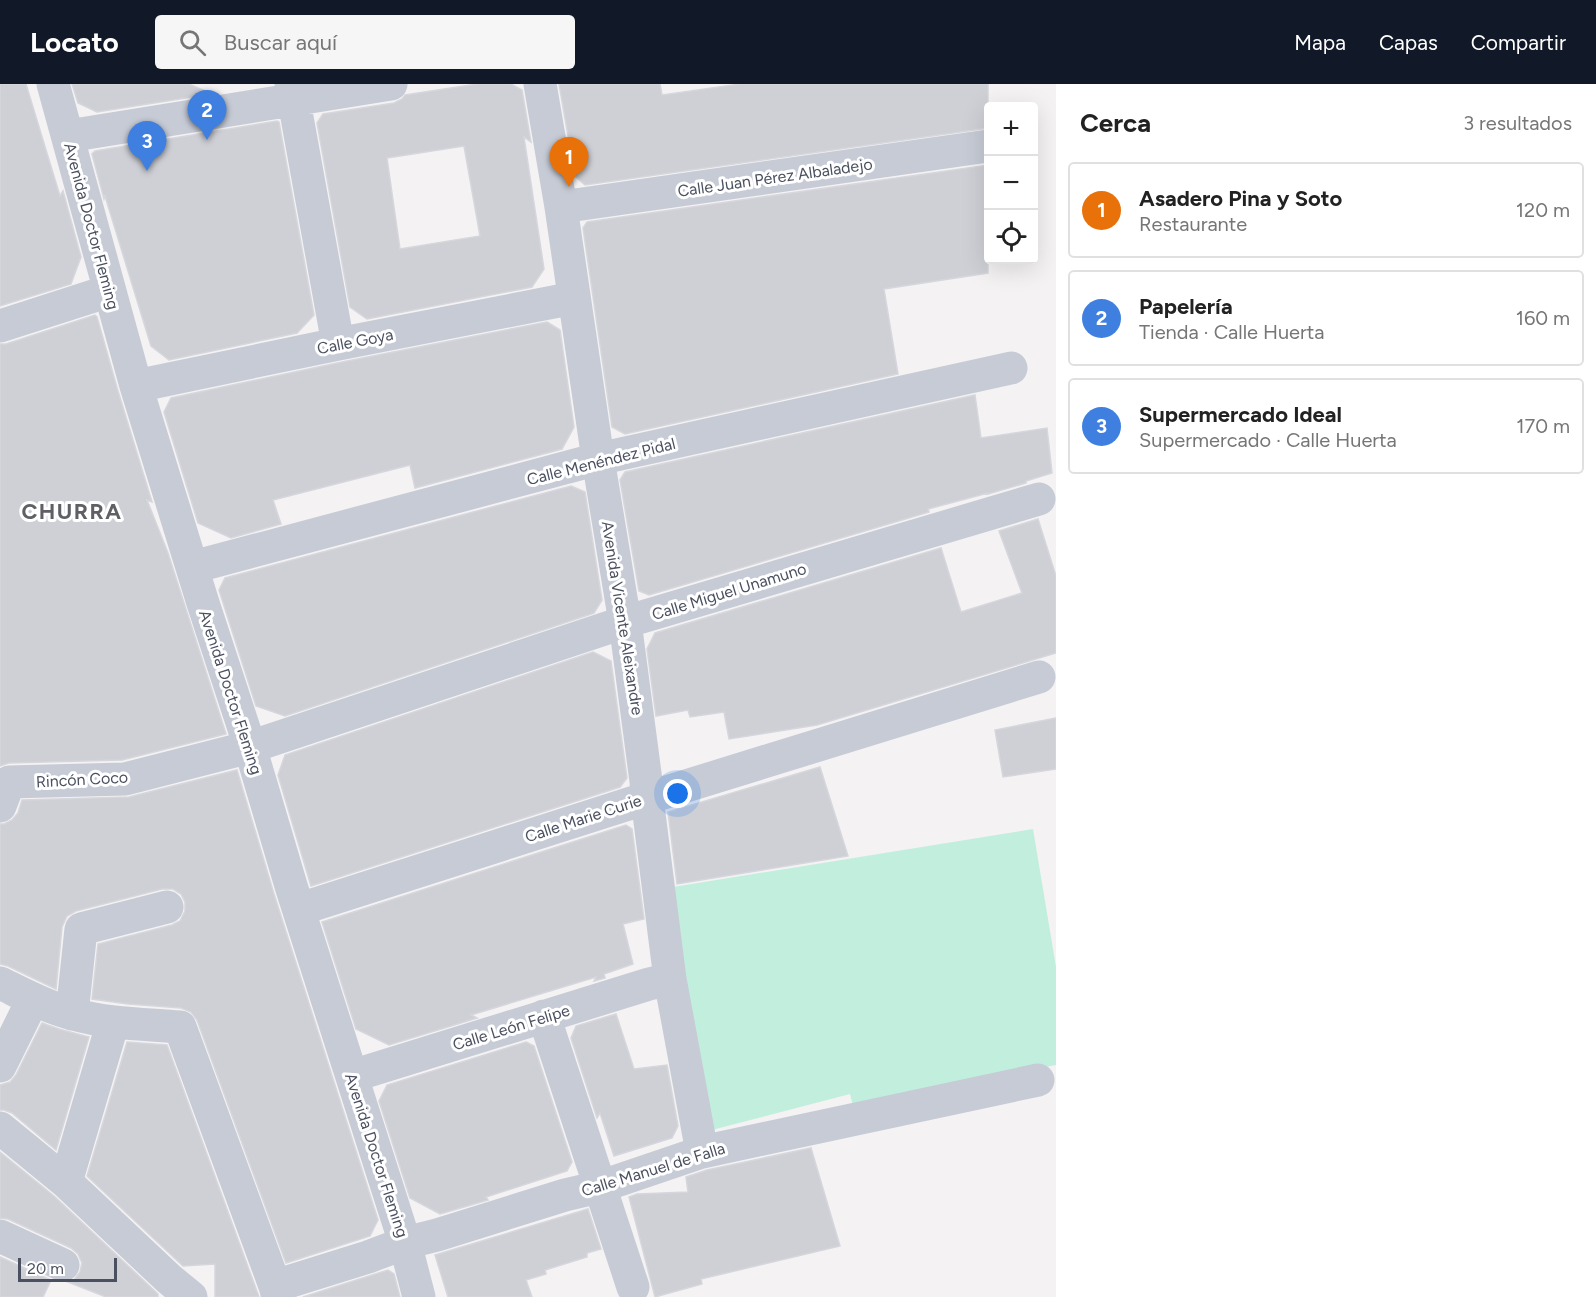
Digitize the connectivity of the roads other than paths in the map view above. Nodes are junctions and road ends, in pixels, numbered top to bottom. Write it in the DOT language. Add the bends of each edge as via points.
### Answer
graph roads {
  1 [pos="53,84"];
  2 [pos="391,84"];
  3 [pos="540,84"];
  4 [pos="293,92"];
  5 [pos="68,136"];
  6 [pos="984,147"];
  7 [pos="561,207"];
  8 [pos="110,291"];
  9 [pos="574,298"];
  10 [pos="0,326"];
  11 [pos="338,344"];
  12 [pos="1011,368"];
  13 [pos="136,386"];
  14 [pos="598,459"];
  15 [pos="1039,499"];
  16 [pos="193,567"];
  17 [pos="625,622"];
  18 [pos="1040,677"];
  19 [pos="249,747"];
  20 [pos="647,798"];
  21 [pos="0,806"];
  22 [pos="167,907"];
  23 [pos="300,909"];
  24 [pos="670,979"];
  25 [pos="0,983"];
  26 [pos="33,999"];
  27 [pos="72,1014"];
  28 [pos="544,1016"];
  29 [pos="113,1022"];
  30 [pos="0,1066"];
  31 [pos="352,1076"];
  32 [pos="1038,1080"];
  33 [pos="0,1128"];
  34 [pos="702,1152"];
  35 [pos="66,1182"];
  36 [pos="599,1187"];
  37 [pos="0,1236"];
  38 [pos="405,1243"];
  39 [pos="63,1265"];
  40 [pos="633,1287"];
  41 [pos="277,1292"];
  42 [pos="191,1297"];
  43 [pos="419,1297"];
  1 -- 5 [label="street, Avenida Doctor Fleming"];
  2 -- 4 [label="street"];
  3 -- 7 [label="street, Avenida Vicente Aleixandre"];
  4 -- 5 [label="street"];
  4 -- 11 [label="street"];
  5 -- 8 [label="street, Avenida Doctor Fleming"];
  6 -- 7 [label="street, Calle Juan Pérez Albaladejo"];
  7 -- 9 [label="street, Avenida Vicente Aleixandre"];
  8 -- 10 [label="street"];
  8 -- 13 [label="street, Avenida Doctor Fleming"];
  9 -- 11 [label="street, Calle Goya"];
  9 -- 14 [label="street, Avenida Vicente Aleixandre"];
  11 -- 13 [label="street, Calle Goya"];
  12 -- 14 [label="street, Calle Menéndez Pidal"];
  13 -- 16 [label="street, Avenida Doctor Fleming"];
  14 -- 16 [label="street, Calle Menéndez Pidal"];
  14 -- 17 [label="street, Avenida Vicente Aleixandre"];
  15 -- 17 [label="street, Calle Miguel Unamuno"];
  16 -- 19 [label="street, Avenida Doctor Fleming"];
  17 -- 19 [label="street, Calle Miguel Unamuno"];
  17 -- 20 [label="street, Avenida Vicente Aleixandre"];
  18 -- 20 [label="street, Calle Marie Curie"];
  19 -- 21 [label="street, Rincón Coco" via="125,779 9,783"];
  19 -- 23 [label="street, Avenida Doctor Fleming"];
  20 -- 23 [label="street, Calle Marie Curie"];
  20 -- 24 [label="street, Avenida Vicente Aleixandre"];
  22 -- 27 [label="street" via="81,929"];
  23 -- 31 [label="street, Avenida Doctor Fleming"];
  24 -- 28 [label="street, Calle León Felipe"];
  24 -- 34 [label="street, Avenida Vicente Aleixandre"];
  25 -- 26 [label="street"];
  26 -- 27 [label="street"];
  26 -- 30 [label="street"];
  27 -- 29 [label="street"];
  28 -- 31 [label="street, Calle León Felipe"];
  28 -- 36 [label="street"];
  29 -- 35 [label="street"];
  29 -- 41 [label="street" via="180,1027"];
  31 -- 38 [label="street, Avenida Doctor Fleming"];
  32 -- 34 [label="street, Calle Manuel de Falla"];
  33 -- 35 [label="street"];
  34 -- 36 [label="street, Calle Manuel de Falla"];
  35 -- 42 [label="street"];
  36 -- 38 [label="street, Calle Manuel de Falla"];
  36 -- 40 [label="street"];
  37 -- 39 [label="street"];
  38 -- 41 [label="street, Calle Manuel de Falla"];
  38 -- 43 [label="street, Avenida Doctor Fleming"];
}
